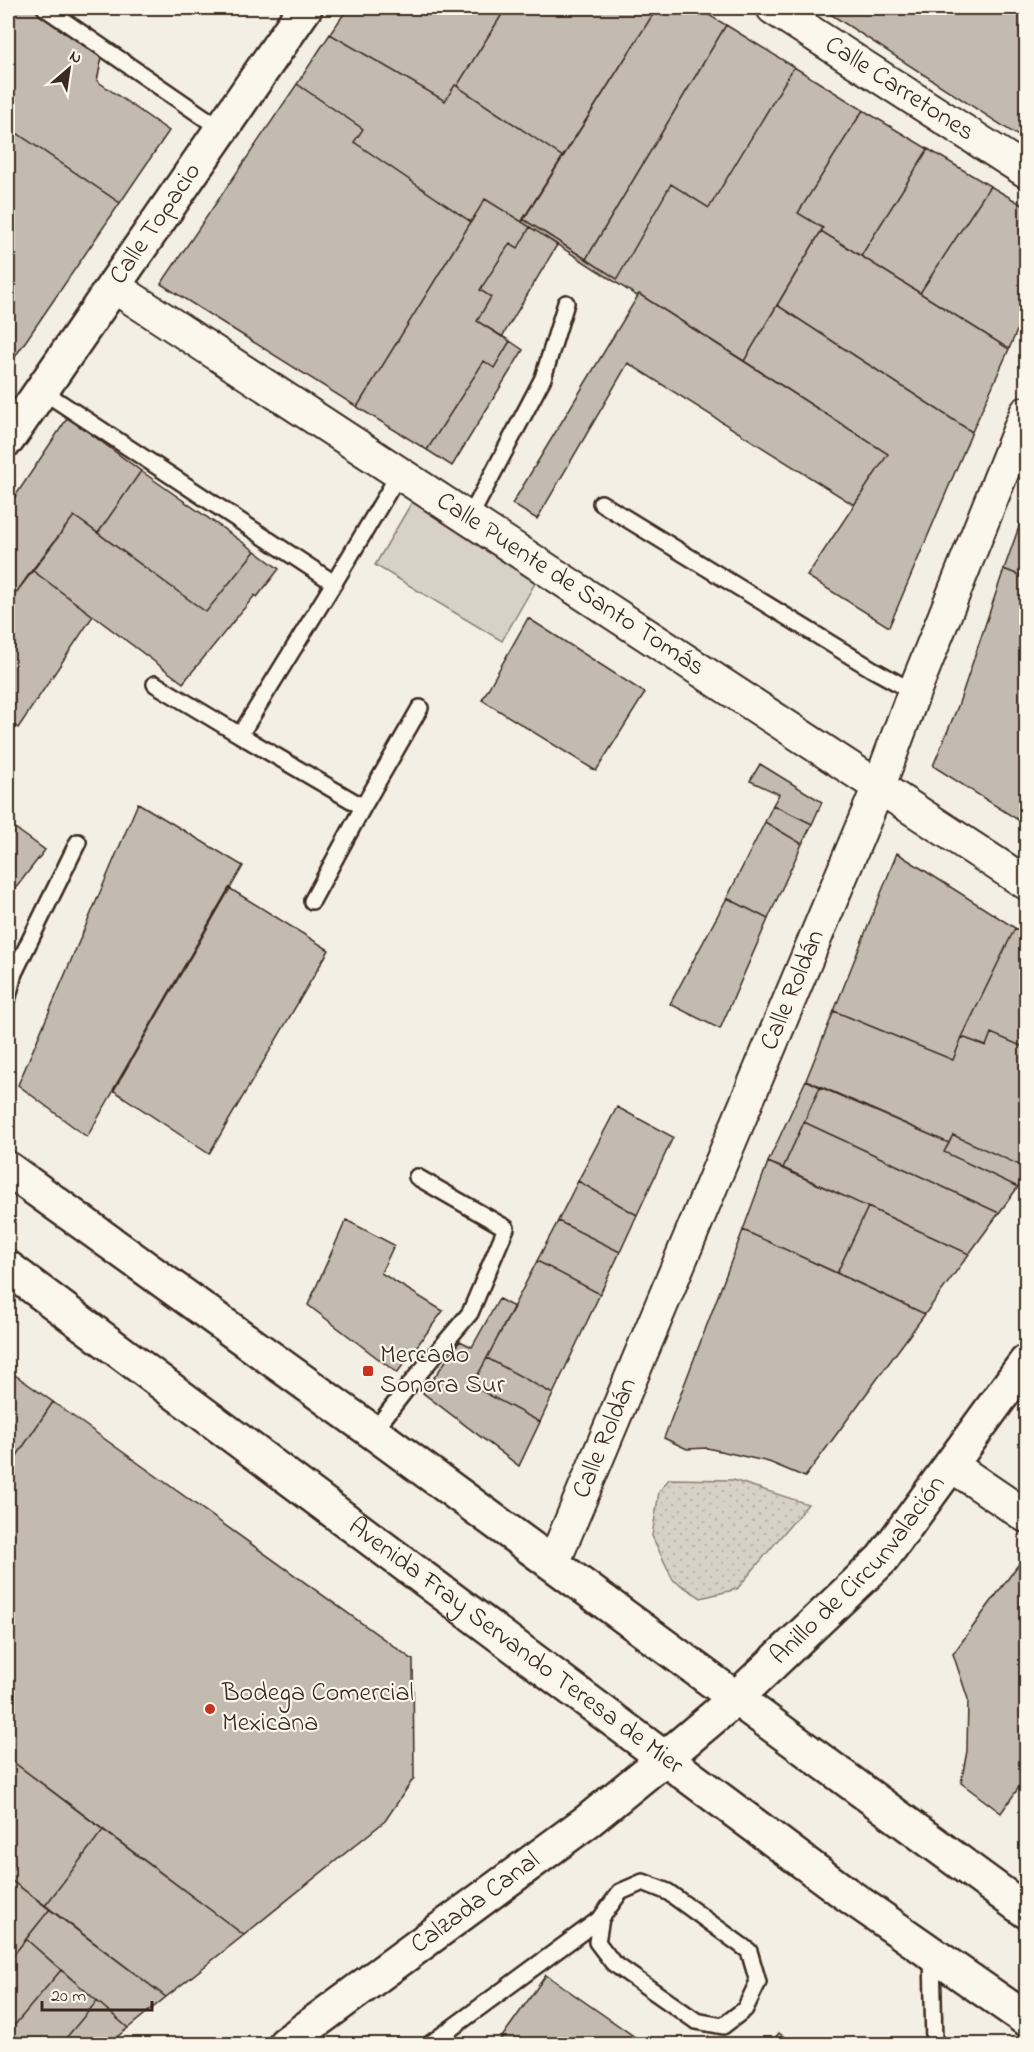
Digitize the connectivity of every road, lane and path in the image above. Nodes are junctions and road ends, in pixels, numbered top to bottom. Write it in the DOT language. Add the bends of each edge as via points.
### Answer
graph roads {
  1 [pos="45,8"];
  2 [pos="305,8"];
  3 [pos="773,8"];
  4 [pos="221,129"];
  5 [pos="1026,171"];
  6 [pos="113,286"];
  7 [pos="566,303"];
  8 [pos="41,390"];
  9 [pos="1026,413"];
  10 [pos="8,439"];
  11 [pos="399,474"];
  12 [pos="601,502"];
  13 [pos="469,519"];
  14 [pos="334,583"];
  15 [pos="154,684"];
  16 [pos="914,692"];
  17 [pos="420,708"];
  18 [pos="240,735"];
  19 [pos="879,786"];
  20 [pos="363,807"];
  21 [pos="78,842"];
  22 [pos="1026,883"];
  23 [pos="312,901"];
  24 [pos="11,975"];
  25 [pos="8,997"];
  26 [pos="8,1169"];
  27 [pos="417,1177"];
  28 [pos="8,1268"];
  29 [pos="1026,1362"];
  30 [pos="372,1432"];
  31 [pos="951,1465"];
  32 [pos="1026,1516"];
  33 [pos="553,1564"];
  34 [pos="735,1698"];
  35 [pos="665,1758"];
  36 [pos="1026,1911"];
  37 [pos="601,1918"];
  38 [pos="932,1952"];
  39 [pos="1026,2019"];
  40 [pos="285,2044"];
  41 [pos="430,2044"];
  42 [pos="934,2044"];
  1 -- 4 [label="lane"];
  2 -- 4 [label="main road, Calle Topacio"];
  3 -- 5 [label="street, Calle Carretones"];
  4 -- 6 [label="main road, Calle Topacio"];
  6 -- 8 [label="main road, Calle Topacio"];
  6 -- 11 [label="street, Calle Puente de Santo Tomás"];
  7 -- 13 [label="lane" via="543,378"];
  8 -- 10 [label="main road, Calle Topacio"];
  8 -- 14 [label="lane"];
  9 -- 16 [label="street, Calle Roldán"];
  11 -- 13 [label="street, Calle Puente de Santo Tomás"];
  11 -- 14 [label="lane"];
  12 -- 16 [label="lane"];
  13 -- 19 [label="street, Calle Puente de Santo Tomás"];
  14 -- 18 [label="lane"];
  15 -- 18 [label="lane"];
  16 -- 19 [label="street, Calle Roldán"];
  17 -- 20 [label="lane"];
  18 -- 20 [label="lane"];
  19 -- 22 [label="street, Calle Puente de Santo Tomás"];
  19 -- 33 [label="street, Calle Roldán"];
  20 -- 23 [label="lane"];
  21 -- 24 [label="lane"];
  24 -- 25 [label="lane"];
  26 -- 30 [label="main road"];
  27 -- 30 [label="lane" via="506,1228 470,1313"];
  28 -- 35 [label="main road, Avenida Fray Servando Teresa de Mier"];
  29 -- 31 [label="main road, Anillo de Circunvalación"];
  30 -- 33 [label="main road"];
  31 -- 32 [label="street"];
  31 -- 34 [label="main road, Anillo de Circunvalación" via="882,1559"];
  33 -- 34 [label="main road"];
  34 -- 35 [label="main road, Anillo de Circunvalación"];
  34 -- 36 [label="main road"];
  35 -- 38 [label="main road, Avenida Fray Servando Teresa de Mier" via="845,1893"];
  35 -- 40 [label="main road, Calzada Canal" via="589,1820"];
  37 -- 37 [label="lane" via="620,1892 643,1882 668,1892 749,1951 758,1982 744,2009 723,2026 696,2021 613,1963 597,1942"];
  37 -- 41 [label="lane"];
  38 -- 39 [label="main road, Avenida Fray Servando Teresa de Mier"];
  38 -- 42 [label="lane"];
}
